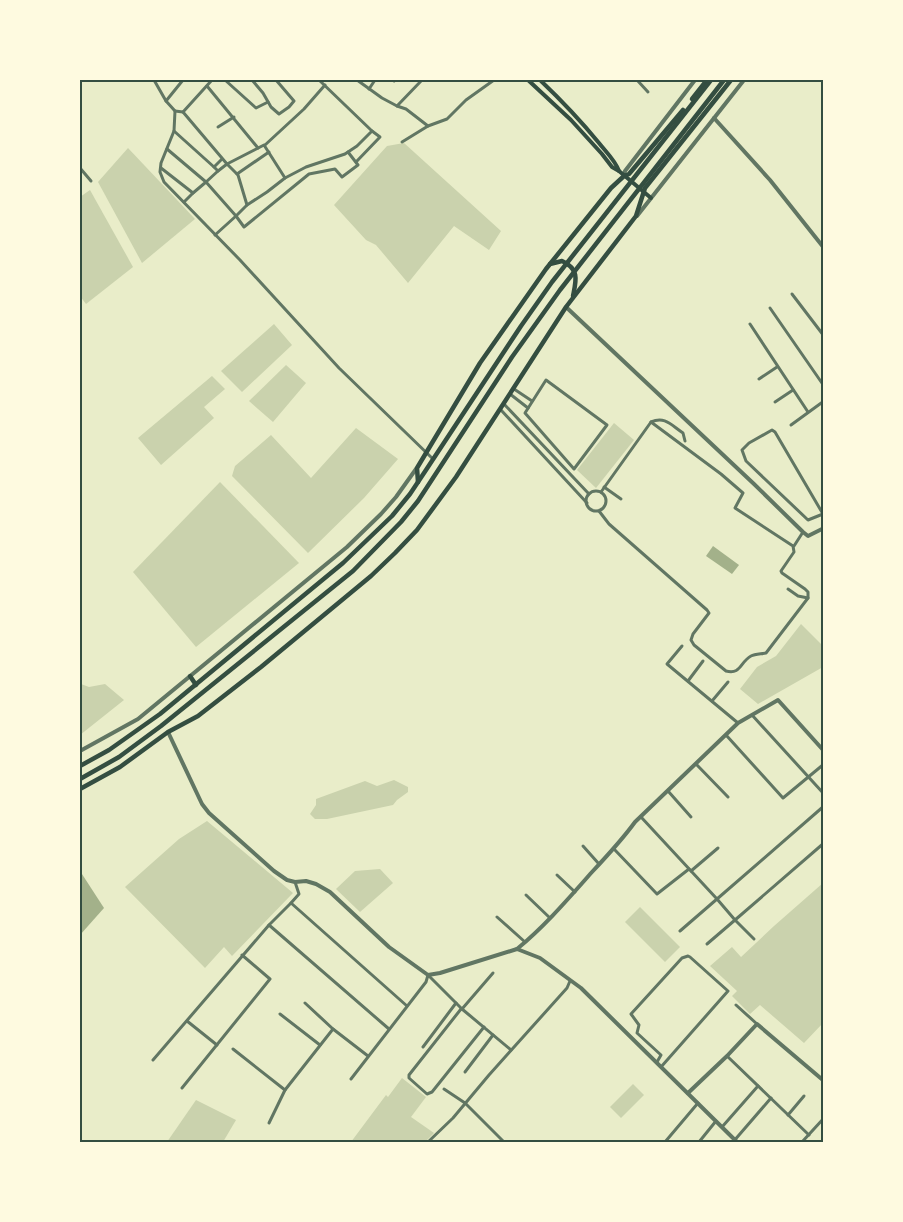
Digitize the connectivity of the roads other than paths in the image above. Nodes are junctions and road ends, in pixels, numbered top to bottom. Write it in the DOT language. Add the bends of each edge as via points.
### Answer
graph roads {
  1 [pos="154,80"];
  2 [pos="183,80"];
  3 [pos="212,80"];
  4 [pos="225,80"];
  5 [pos="252,80"];
  6 [pos="276,80"];
  7 [pos="319,80"];
  8 [pos="357,80"];
  9 [pos="375,80"];
  10 [pos="422,80"];
  11 [pos="494,80"];
  12 [pos="528,80"];
  13 [pos="540,80"];
  14 [pos="637,80"];
  15 [pos="694,80"];
  16 [pos="709,80"];
  17 [pos="724,80"];
  18 [pos="731,80"];
  19 [pos="744,80"];
  20 [pos="325,85"];
  21 [pos="207,86"];
  22 [pos="369,89"];
  23 [pos="648,92"];
  24 [pos="166,101"];
  25 [pos="269,102"];
  26 [pos="397,106"];
  27 [pos="175,111"];
  28 [pos="183,112"];
  29 [pos="234,117"];
  30 [pos="714,118"];
  31 [pos="428,126"];
  32 [pos="218,127"];
  33 [pos="174,131"];
  34 [pos="372,131"];
  35 [pos="402,142"];
  36 [pos="264,145"];
  37 [pos="258,148"];
  38 [pos="167,149"];
  39 [pos="268,152"];
  40 [pos="348,152"];
  41 [pos="222,158"];
  42 [pos="356,162"];
  43 [pos="227,164"];
  44 [pos="214,167"];
  45 [pos="80,168"];
  46 [pos="160,168"];
  47 [pos="218,171"];
  48 [pos="619,171"];
  49 [pos="237,174"];
  50 [pos="624,176"];
  51 [pos="285,178"];
  52 [pos="90,182"];
  53 [pos="206,182"];
  54 [pos="643,191"];
  55 [pos="194,193"];
  56 [pos="651,198"];
  57 [pos="184,203"];
  58 [pos="247,205"];
  59 [pos="236,216"];
  60 [pos="636,216"];
  61 [pos="215,235"];
  62 [pos="824,248"];
  63 [pos="550,264"];
  64 [pos="792,294"];
  65 [pos="572,301"];
  66 [pos="566,308"];
  67 [pos="770,308"];
  68 [pos="750,324"];
  69 [pos="824,336"];
  70 [pos="777,367"];
  71 [pos="759,380"];
  72 [pos="824,386"];
  73 [pos="514,388"];
  74 [pos="793,390"];
  75 [pos="510,394"];
  76 [pos="532,401"];
  77 [pos="824,401"];
  78 [pos="775,402"];
  79 [pos="504,404"];
  80 [pos="528,408"];
  81 [pos="501,410"];
  82 [pos="808,412"];
  83 [pos="651,422"];
  84 [pos="791,425"];
  85 [pos="685,441"];
  86 [pos="426,453"];
  87 [pos="433,459"];
  88 [pos="417,468"];
  89 [pos="755,470"];
  90 [pos="761,476"];
  91 [pos="747,478"];
  92 [pos="418,482"];
  93 [pos="754,484"];
  94 [pos="604,488"];
  95 [pos="601,492"];
  96 [pos="589,494"];
  97 [pos="621,499"];
  98 [pos="586,503"];
  99 [pos="599,511"];
  100 [pos="824,528"];
  101 [pos="803,532"];
  102 [pos="793,546"];
  103 [pos="788,589"];
  104 [pos="807,598"];
  105 [pos="682,646"];
  106 [pos="703,661"];
  107 [pos="190,676"];
  108 [pos="687,681"];
  109 [pos="728,682"];
  110 [pos="196,685"];
  111 [pos="712,701"];
  112 [pos="751,715"];
  113 [pos="738,723"];
  114 [pos="168,732"];
  115 [pos="726,735"];
  116 [pos="824,751"];
  117 [pos="80,752"];
  118 [pos="695,763"];
  119 [pos="824,764"];
  120 [pos="80,766"];
  121 [pos="808,777"];
  122 [pos="80,779"];
  123 [pos="80,789"];
  124 [pos="668,791"];
  125 [pos="824,794"];
  126 [pos="728,797"];
  127 [pos="824,806"];
  128 [pos="641,817"];
  129 [pos="691,817"];
  130 [pos="824,843"];
  131 [pos="583,846"];
  132 [pos="613,848"];
  133 [pos="718,848"];
  134 [pos="599,864"];
  135 [pos="690,870"];
  136 [pos="557,875"];
  137 [pos="295,882"];
  138 [pos="575,892"];
  139 [pos="526,895"];
  140 [pos="717,899"];
  141 [pos="291,903"];
  142 [pos="497,917"];
  143 [pos="550,918"];
  144 [pos="735,920"];
  145 [pos="269,925"];
  146 [pos="680,931"];
  147 [pos="754,939"];
  148 [pos="525,942"];
  149 [pos="706,944"];
  150 [pos="517,949"];
  151 [pos="242,955"];
  152 [pos="493,973"];
  153 [pos="428,975"];
  154 [pos="570,981"];
  155 [pos="305,1003"];
  156 [pos="456,1003"];
  157 [pos="736,1005"];
  158 [pos="407,1006"];
  159 [pos="462,1009"];
  160 [pos="280,1014"];
  161 [pos="187,1021"];
  162 [pos="756,1024"];
  163 [pos="484,1027"];
  164 [pos="333,1029"];
  165 [pos="389,1029"];
  166 [pos="494,1035"];
  167 [pos="320,1045"];
  168 [pos="217,1046"];
  169 [pos="423,1047"];
  170 [pos="233,1049"];
  171 [pos="511,1050"];
  172 [pos="368,1056"];
  173 [pos="727,1056"];
  174 [pos="153,1060"];
  175 [pos="657,1062"];
  176 [pos="661,1066"];
  177 [pos="465,1072"];
  178 [pos="351,1079"];
  179 [pos="824,1081"];
  180 [pos="758,1086"];
  181 [pos="182,1088"];
  182 [pos="444,1089"];
  183 [pos="285,1090"];
  184 [pos="688,1093"];
  185 [pos="804,1096"];
  186 [pos="771,1098"];
  187 [pos="465,1103"];
  188 [pos="698,1103"];
  189 [pos="788,1115"];
  190 [pos="824,1118"];
  191 [pos="716,1121"];
  192 [pos="269,1123"];
  193 [pos="722,1127"];
  194 [pos="809,1135"];
  195 [pos="735,1142"];
  196 [pos="428,1143"];
  197 [pos="504,1143"];
  198 [pos="665,1143"];
  199 [pos="699,1143"];
  200 [pos="802,1143"];
  1 -- 24 [label="street"];
  2 -- 24 [label="street"];
  3 -- 21 [label="street"];
  4 -- 25 [label="street" via="256,108"];
  5 -- 25 [label="street"];
  6 -- 25 [label="street" via="294,101 279,114"];
  7 -- 20 [label="street"];
  8 -- 22 [label="street"];
  9 -- 22 [label="street"];
  10 -- 26 [label="street"];
  11 -- 31 [label="street" via="447,119"];
  12 -- 48 [label="main road"];
  13 -- 48 [label="main road" via="592,134"];
  14 -- 23 [label="street"];
  15 -- 50 [label="street"];
  16 -- 50 [label="highway"];
  16 -- 87 [label="highway" via="552,282"];
  17 -- 122 [label="highway" via="560,290 418,501 380,544 161,726"];
  18 -- 54 [label="highway"];
  19 -- 30 [label="street"];
  20 -- 34 [label="street"];
  20 -- 36 [label="street"];
  21 -- 28 [label="street"];
  21 -- 29 [label="street"];
  22 -- 26 [label="street"];
  24 -- 27 [label="street"];
  26 -- 31 [label="street"];
  27 -- 28 [label="street"];
  27 -- 33 [label="street"];
  28 -- 41 [label="street"];
  29 -- 32 [label="street"];
  29 -- 37 [label="street"];
  30 -- 56 [label="street"];
  30 -- 62 [label="street"];
  31 -- 35 [label="street"];
  33 -- 38 [label="street"];
  33 -- 44 [label="street"];
  34 -- 40 [label="street"];
  34 -- 42 [label="street" via="380,137"];
  36 -- 37 [label="street"];
  36 -- 39 [label="street"];
  37 -- 43 [label="street"];
  38 -- 46 [label="street"];
  38 -- 53 [label="street"];
  39 -- 49 [label="street"];
  39 -- 51 [label="street"];
  40 -- 42 [label="street"];
  40 -- 51 [label="street"];
  41 -- 43 [label="street"];
  41 -- 44 [label="street"];
  42 -- 59 [label="street" via="358,165 342,177 335,169 309,174 244,227"];
  43 -- 47 [label="street"];
  43 -- 49 [label="street"];
  44 -- 47 [label="street"];
  45 -- 52 [label="street"];
  46 -- 55 [label="street"];
  46 -- 57 [label="street" via="164,182"];
  47 -- 53 [label="street"];
  48 -- 50 [label="main road"];
  49 -- 58 [label="street"];
  50 -- 54 [label="main road"];
  50 -- 63 [label="highway"];
  51 -- 58 [label="street"];
  53 -- 55 [label="street"];
  53 -- 59 [label="street"];
  54 -- 56 [label="main road"];
  54 -- 60 [label="highway"];
  55 -- 57 [label="street"];
  56 -- 60 [label="street"];
  57 -- 61 [label="street"];
  58 -- 59 [label="street"];
  59 -- 61 [label="street"];
  60 -- 65 [label="highway"];
  61 -- 86 [label="street" via="339,368"];
  63 -- 65 [label="highway" via="562,261 573,267 576,277"];
  63 -- 86 [label="highway" via="480,363"];
  64 -- 69 [label="street"];
  65 -- 66 [label="highway"];
  66 -- 73 [label="highway"];
  66 -- 91 [label="street"];
  67 -- 72 [label="street"];
  68 -- 70 [label="street"];
  70 -- 71 [label="street"];
  70 -- 74 [label="street"];
  73 -- 75 [label="highway"];
  73 -- 76 [label="street"];
  74 -- 78 [label="street"];
  74 -- 82 [label="street"];
  75 -- 79 [label="highway"];
  75 -- 80 [label="street"];
  76 -- 80 [label="street"];
  76 -- 80 [label="street" via="546,380 607,425 574,469 525,414"];
  77 -- 82 [label="street"];
  79 -- 81 [label="highway"];
  79 -- 96 [label="street"];
  81 -- 98 [label="street"];
  81 -- 114 [label="highway" via="436,507 395,553 261,667 198,716"];
  82 -- 84 [label="street"];
  83 -- 85 [label="street" via="663,420 683,433"];
  83 -- 94 [label="street"];
  83 -- 102 [label="street" via="743,493 735,508"];
  86 -- 87 [label="street"];
  86 -- 88 [label="highway"];
  87 -- 92 [label="highway"];
  88 -- 92 [label="highway"];
  88 -- 107 [label="street" via="381,514 353,541"];
  89 -- 90 [label="street"];
  89 -- 90 [label="street" via="746,462 742,450 772,430 823,513 808,520"];
  89 -- 91 [label="street"];
  90 -- 93 [label="street"];
  91 -- 93 [label="street"];
  92 -- 110 [label="highway" via="392,516 343,563"];
  93 -- 101 [label="street"];
  94 -- 95 [label="street"];
  94 -- 97 [label="street"];
  95 -- 96 [label="street"];
  95 -- 99 [label="street" via="607,502"];
  96 -- 98 [label="street"];
  98 -- 99 [label="street"];
  99 -- 104 [label="street" via="710,613 691,640 730,673 751,656 766,653"];
  100 -- 101 [label="street" via="808,536"];
  101 -- 102 [label="street"];
  102 -- 104 [label="street" via="794,552 781,571 808,592"];
  103 -- 104 [label="street"];
  105 -- 108 [label="street" via="667,664"];
  106 -- 108 [label="street"];
  107 -- 110 [label="highway"];
  107 -- 117 [label="street" via="138,719"];
  108 -- 111 [label="street"];
  109 -- 111 [label="street"];
  110 -- 120 [label="highway" via="109,750"];
  111 -- 113 [label="street"];
  112 -- 113 [label="street"];
  112 -- 116 [label="street" via="778,700"];
  112 -- 121 [label="street"];
  113 -- 115 [label="street"];
  114 -- 123 [label="highway" via="120,767"];
  114 -- 137 [label="street" via="209,813 274,871"];
  115 -- 118 [label="street"];
  115 -- 121 [label="street" via="783,798"];
  118 -- 124 [label="street"];
  118 -- 126 [label="street"];
  119 -- 121 [label="street"];
  121 -- 125 [label="street"];
  124 -- 128 [label="street"];
  124 -- 129 [label="street"];
  127 -- 140 [label="street"];
  128 -- 132 [label="street"];
  128 -- 135 [label="street"];
  130 -- 144 [label="street"];
  131 -- 134 [label="street"];
  132 -- 134 [label="street"];
  132 -- 135 [label="street" via="657,894"];
  133 -- 135 [label="street"];
  134 -- 138 [label="street"];
  135 -- 140 [label="street"];
  136 -- 138 [label="street"];
  137 -- 141 [label="street" via="299,894"];
  137 -- 153 [label="street" via="306,881 330,892 389,947"];
  138 -- 143 [label="street"];
  139 -- 143 [label="street"];
  140 -- 144 [label="street"];
  140 -- 146 [label="street"];
  141 -- 145 [label="street"];
  141 -- 158 [label="street"];
  142 -- 148 [label="street"];
  143 -- 148 [label="street"];
  144 -- 147 [label="street"];
  144 -- 149 [label="street"];
  145 -- 151 [label="street"];
  145 -- 165 [label="street"];
  148 -- 150 [label="street"];
  150 -- 153 [label="street"];
  150 -- 154 [label="street" via="540,958"];
  151 -- 161 [label="street"];
  151 -- 168 [label="street" via="270,979"];
  152 -- 159 [label="street"];
  153 -- 156 [label="street"];
  153 -- 158 [label="street"];
  154 -- 171 [label="street"];
  154 -- 175 [label="street"];
  155 -- 164 [label="street"];
  156 -- 159 [label="street"];
  156 -- 169 [label="street"];
  157 -- 162 [label="street"];
  158 -- 165 [label="street"];
  159 -- 163 [label="street"];
  159 -- 163 [label="street" via="409,1075 427,1094"];
  160 -- 167 [label="street"];
  161 -- 168 [label="street"];
  161 -- 174 [label="street"];
  162 -- 173 [label="street"];
  162 -- 179 [label="street"];
  163 -- 166 [label="street"];
  164 -- 167 [label="street"];
  164 -- 172 [label="street"];
  165 -- 172 [label="street"];
  166 -- 171 [label="street"];
  166 -- 177 [label="street"];
  167 -- 183 [label="street"];
  168 -- 181 [label="street"];
  170 -- 183 [label="street"];
  171 -- 187 [label="street"];
  172 -- 178 [label="street"];
  173 -- 180 [label="street"];
  173 -- 184 [label="street"];
  175 -- 176 [label="street"];
  175 -- 176 [label="street" via="662,1055 637,1033 639,1025 631,1014 688,956 728,991"];
  176 -- 184 [label="street"];
  180 -- 186 [label="street"];
  180 -- 193 [label="street"];
  182 -- 187 [label="street"];
  183 -- 192 [label="street"];
  184 -- 188 [label="street"];
  185 -- 189 [label="street"];
  186 -- 189 [label="street"];
  186 -- 195 [label="street"];
  187 -- 196 [label="street"];
  187 -- 197 [label="street"];
  188 -- 191 [label="street"];
  188 -- 198 [label="street"];
  189 -- 194 [label="street"];
  190 -- 194 [label="street"];
  191 -- 193 [label="street"];
  191 -- 199 [label="street"];
  193 -- 195 [label="street"];
  194 -- 200 [label="street"];
}
